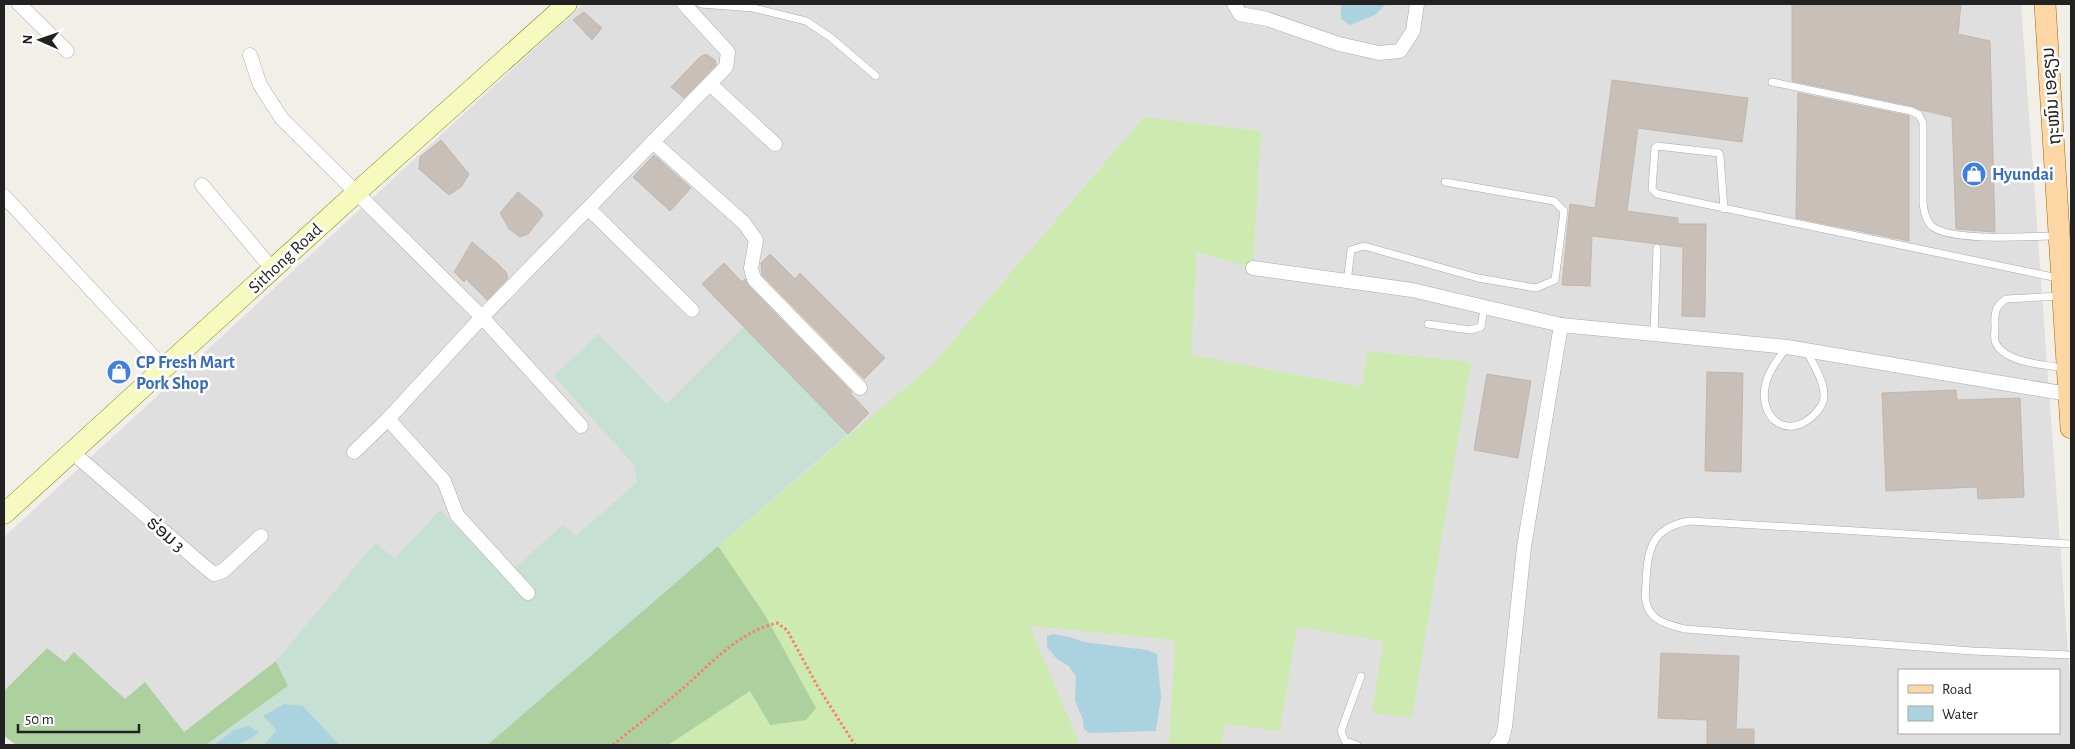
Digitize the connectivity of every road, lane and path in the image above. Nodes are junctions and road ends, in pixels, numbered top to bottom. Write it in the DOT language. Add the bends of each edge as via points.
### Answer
graph roads {
  1 [pos="19,4"];
  2 [pos="568,4"];
  3 [pos="684,4"];
  4 [pos="701,4"];
  5 [pos="1234,4"];
  6 [pos="1417,4"];
  7 [pos="2045,4"];
  8 [pos="67,51"];
  9 [pos="250,55"];
  10 [pos="876,76"];
  11 [pos="1772,82"];
  12 [pos="711,85"];
  13 [pos="653,142"];
  14 [pos="775,144"];
  15 [pos="1445,182"];
  16 [pos="202,185"];
  17 [pos="357,192"];
  18 [pos="6,204"];
  19 [pos="1724,209"];
  20 [pos="589,210"];
  21 [pos="2060,236"];
  22 [pos="1657,248"];
  23 [pos="1253,268"];
  24 [pos="273,270"];
  25 [pos="1347,282"];
  26 [pos="2062,287"];
  27 [pos="1484,309"];
  28 [pos="692,310"];
  29 [pos="482,317"];
  30 [pos="1428,324"];
  31 [pos="1561,325"];
  32 [pos="1654,334"];
  33 [pos="1787,347"];
  34 [pos="1806,350"];
  35 [pos="164,368"];
  36 [pos="2068,368"];
  37 [pos="860,388"];
  38 [pos="2068,394"];
  39 [pos="388,418"];
  40 [pos="581,426"];
  41 [pos="2071,428"];
  42 [pos="72,452"];
  43 [pos="354,452"];
  44 [pos="4,514"];
  45 [pos="261,536"];
  46 [pos="2071,544"];
  47 [pos="528,593"];
  48 [pos="2071,655"];
  49 [pos="1361,676"];
  50 [pos="613,745"];
  51 [pos="855,745"];
  52 [pos="1356,745"];
  53 [pos="1496,745"];
  1 -- 8 [label="street"];
  2 -- 17 [label="main road, Sithong Road"];
  3 -- 12 [label="street" via="728,52 726,67"];
  4 -- 10 [label="lane" via="753,8 806,21"];
  5 -- 6 [label="street" via="1240,14 1379,53 1400,51 1413,31"];
  7 -- 21 [label="main road, ຖະໜົນ ເອຊຽນ"];
  9 -- 17 [label="street" via="260,85 282,120"];
  11 -- 21 [label="lane" via="1919,115 1923,123 1925,216 1942,232 1968,236"];
  12 -- 13 [label="street"];
  12 -- 14 [label="street"];
  13 -- 20 [label="street"];
  13 -- 37 [label="street" via="744,223 756,240 751,268 754,279"];
  15 -- 25 [label="lane" via="1554,201 1564,211 1555,280 1536,288 1478,278 1364,246 1351,250"];
  16 -- 24 [label="street"];
  17 -- 24 [label="main road, Sithong Road"];
  17 -- 29 [label="street"];
  18 -- 35 [label="street"];
  19 -- 19 [label="lane" via="1655,193 1652,188 1655,148 1719,153"];
  19 -- 26 [label="lane"];
  20 -- 28 [label="street"];
  20 -- 29 [label="street"];
  21 -- 26 [label="main road, ຖະໜົນ ເອຊຽນ"];
  22 -- 32 [label="lane"];
  23 -- 25 [label="street"];
  24 -- 35 [label="main road, Sithong Road"];
  25 -- 27 [label="street" via="1412,290"];
  26 -- 36 [label="main road, ຖະໜົນ ເອຊຽນ"];
  26 -- 36 [label="lane" via="2001,302 1994,312 1995,341 2000,350 2013,358"];
  27 -- 30 [label="lane" via="1481,327 1470,330"];
  27 -- 31 [label="street"];
  29 -- 39 [label="street"];
  29 -- 40 [label="street"];
  31 -- 32 [label="street"];
  31 -- 53 [label="street" via="1524,547 1505,727 1502,739"];
  32 -- 33 [label="street"];
  33 -- 34 [label="street"];
  33 -- 34 [label="lane" via="1769,375 1764,391 1771,417 1784,426 1794,427 1808,421 1822,405 1822,383"];
  34 -- 38 [label="street"];
  35 -- 42 [label="main road, Sithong Road"];
  36 -- 38 [label="main road, ຖະໜົນ ເອຊຽນ"];
  38 -- 41 [label="main road, ຖະໜົນ ເອຊຽນ"];
  39 -- 43 [label="street"];
  39 -- 47 [label="street" via="444,481 456,515"];
  42 -- 44 [label="main road, Sithong Road"];
  42 -- 45 [label="street, ຮ່ອມ 3" via="214,574 223,571"];
  46 -- 48 [label="lane" via="1690,521 1668,528 1650,546 1645,599 1651,613 1660,621 1685,629 1972,651"];
  49 -- 52 [label="lane" via="1341,731 1345,741"];
  50 -- 51 [label="path" via="722,652 763,627 777,624 787,630"];
}
